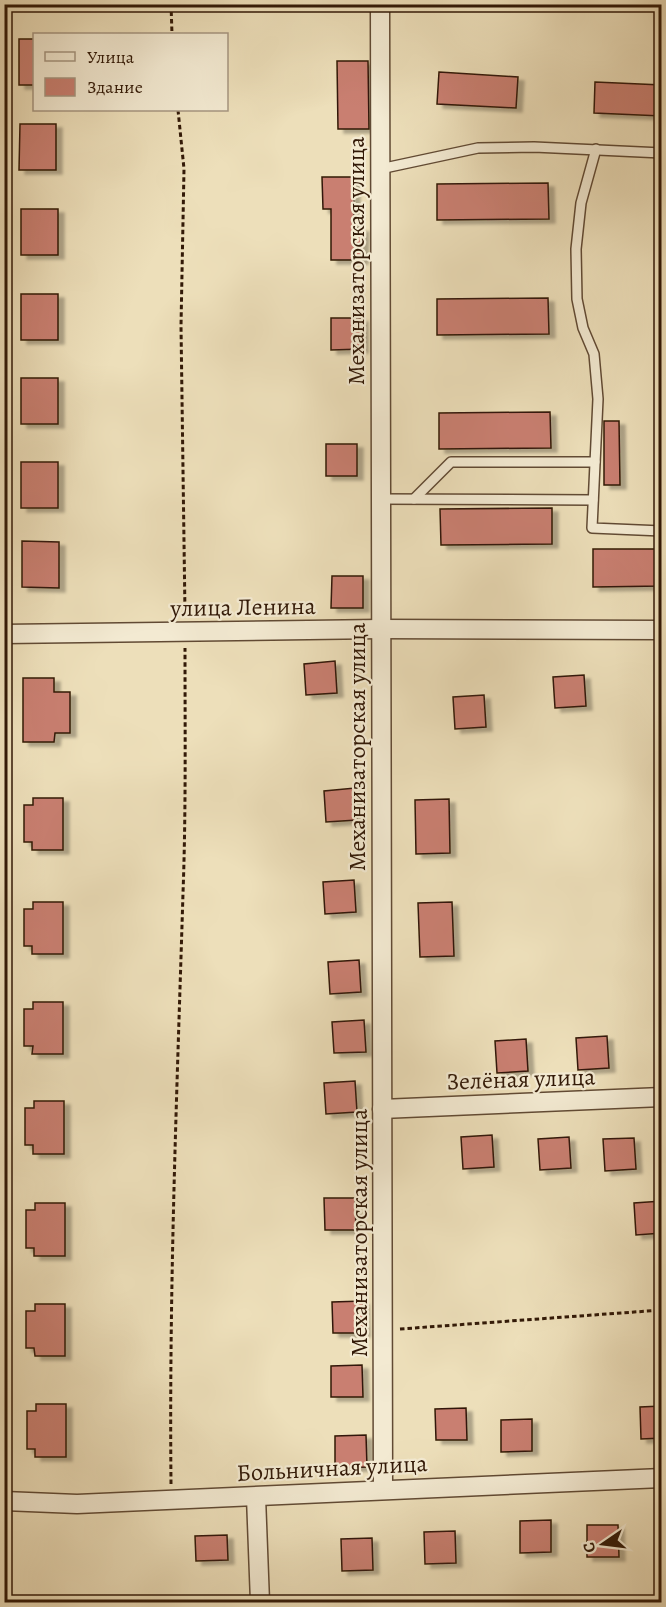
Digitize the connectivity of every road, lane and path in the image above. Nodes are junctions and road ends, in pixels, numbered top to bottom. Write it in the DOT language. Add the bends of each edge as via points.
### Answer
graph roads {
  1 [pos="171,4"];
  2 [pos="380,4"];
  3 [pos="172,33"];
  4 [pos="178,111"];
  5 [pos="596,150"];
  6 [pos="662,153"];
  7 [pos="380,169"];
  8 [pos="595,462"];
  9 [pos="380,499"];
  10 [pos="414,499"];
  11 [pos="593,500"];
  12 [pos="662,531"];
  13 [pos="380,629"];
  14 [pos="662,630"];
  15 [pos="186,632"];
  16 [pos="4,634"];
  17 [pos="662,1097"];
  18 [pos="382,1109"];
  19 [pos="662,1310"];
  20 [pos="383,1330"];
  21 [pos="662,1478"];
  22 [pos="383,1489"];
  23 [pos="256,1497"];
  24 [pos="171,1500"];
  25 [pos="4,1501"];
  26 [pos="260,1602"];
  1 -- 3 [label="path"];
  2 -- 7 [label="street, Механизаторская улица"];
  4 -- 15 [label="path" via="184,169"];
  5 -- 6 [label="lane"];
  5 -- 7 [label="lane" via="478,148"];
  5 -- 8 [label="lane" via="582,203 576,249 577,299 594,354"];
  7 -- 9 [label="street, Механизаторская улица"];
  8 -- 10 [label="lane" via="451,462"];
  8 -- 11 [label="lane"];
  9 -- 10 [label="lane"];
  9 -- 13 [label="street, Механизаторская улица"];
  10 -- 11 [label="lane"];
  11 -- 12 [label="lane" via="592,528"];
  13 -- 14 [label="street, улица Ленина"];
  13 -- 15 [label="street, улица Ленина"];
  13 -- 18 [label="street, Механизаторская улица"];
  15 -- 16 [label="street, улица Ленина"];
  15 -- 24 [label="path" via="170,1324"];
  17 -- 18 [label="street, Зелёная улица"];
  18 -- 20 [label="street, Механизаторская улица"];
  19 -- 20 [label="path"];
  20 -- 22 [label="street, Механизаторская улица"];
  21 -- 22 [label="street, Больничная улица"];
  22 -- 23 [label="street, Больничная улица"];
  23 -- 24 [label="street, Больничная улица"];
  23 -- 26 [label="street"];
  24 -- 25 [label="street, Больничная улица" via="77,1504"];
}
